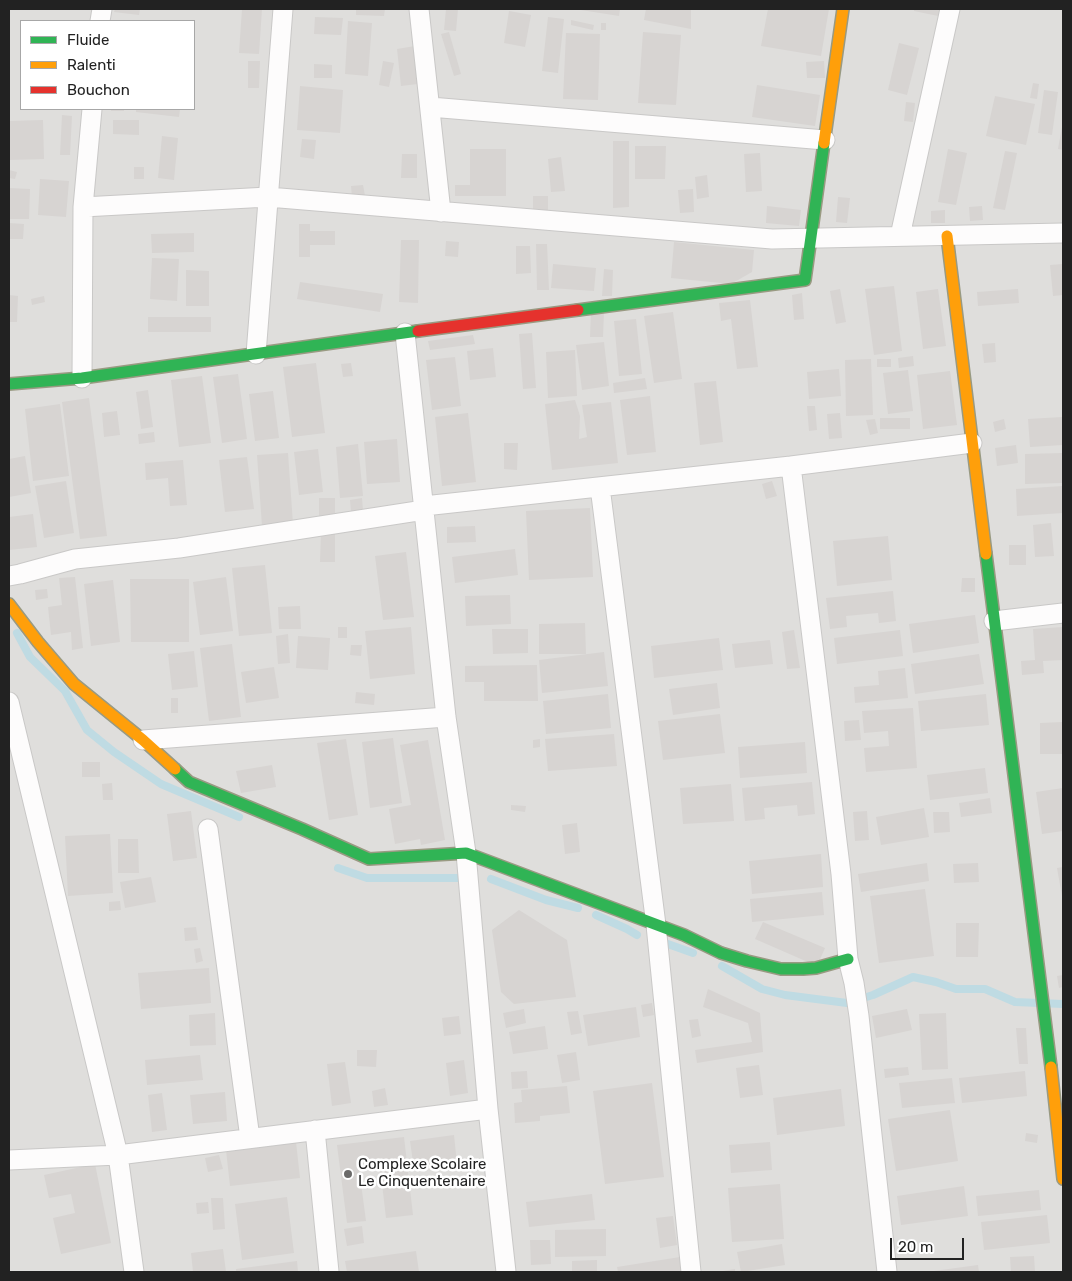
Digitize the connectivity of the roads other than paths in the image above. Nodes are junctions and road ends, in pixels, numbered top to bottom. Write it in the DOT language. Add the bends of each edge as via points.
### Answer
graph roads {
  1 [pos="283,9"];
  2 [pos="419,9"];
  3 [pos="843,9"];
  4 [pos="950,9"];
  5 [pos="430,107"];
  6 [pos="92,110"];
  7 [pos="825,140"];
  8 [pos="268,197"];
  9 [pos="83,207"];
  10 [pos="442,212"];
  11 [pos="1063,233"];
  12 [pos="900,236"];
  13 [pos="947,236"];
  14 [pos="811,239"];
  15 [pos="405,333"];
  16 [pos="256,354"];
  17 [pos="82,378"];
  18 [pos="9,384"];
  19 [pos="972,443"];
  20 [pos="791,466"];
  21 [pos="600,487"];
  22 [pos="424,508"];
  23 [pos="9,576"];
  24 [pos="9,604"];
  25 [pos="1063,613"];
  26 [pos="994,621"];
  27 [pos="9,702"];
  28 [pos="446,717"];
  29 [pos="143,740"];
  30 [pos="208,828"];
  31 [pos="466,853"];
  32 [pos="656,925"];
  33 [pos="848,959"];
  34 [pos="488,1109"];
  35 [pos="315,1130"];
  36 [pos="250,1138"];
  37 [pos="118,1155"];
  38 [pos="9,1160"];
  39 [pos="1063,1178"];
  40 [pos="134,1272"];
  41 [pos="329,1272"];
  42 [pos="506,1272"];
  43 [pos="691,1272"];
  44 [pos="887,1272"];
  1 -- 8 [label="street"];
  2 -- 5 [label="street"];
  3 -- 7 [label="street"];
  4 -- 12 [label="street"];
  5 -- 7 [label="street"];
  5 -- 10 [label="street"];
  6 -- 9 [label="street"];
  7 -- 14 [label="street"];
  8 -- 9 [label="street"];
  8 -- 10 [label="street"];
  8 -- 16 [label="street"];
  9 -- 17 [label="street"];
  10 -- 14 [label="street" via="772,239"];
  11 -- 13 [label="street"];
  12 -- 13 [label="street"];
  12 -- 14 [label="street"];
  13 -- 19 [label="street"];
  14 -- 15 [label="street" via="805,280"];
  15 -- 16 [label="street"];
  15 -- 22 [label="street"];
  16 -- 17 [label="street"];
  17 -- 18 [label="street"];
  19 -- 20 [label="street"];
  19 -- 26 [label="street"];
  20 -- 21 [label="street"];
  20 -- 33 [label="street"];
  21 -- 22 [label="street"];
  21 -- 32 [label="street"];
  22 -- 23 [label="street" via="179,548 75,559"];
  22 -- 28 [label="street"];
  24 -- 29 [label="street" via="74,684"];
  25 -- 26 [label="street"];
  26 -- 39 [label="street"];
  27 -- 37 [label="street"];
  28 -- 29 [label="street"];
  28 -- 31 [label="street"];
  29 -- 31 [label="street" via="189,782 369,859"];
  30 -- 36 [label="street"];
  31 -- 32 [label="street"];
  31 -- 34 [label="street"];
  32 -- 33 [label="street" via="721,952 781,968 816,968"];
  32 -- 43 [label="street"];
  33 -- 44 [label="street" via="859,1016"];
  34 -- 35 [label="street"];
  34 -- 42 [label="street"];
  35 -- 36 [label="street"];
  35 -- 41 [label="street"];
  36 -- 37 [label="street"];
  37 -- 38 [label="street"];
  37 -- 40 [label="street"];
}
